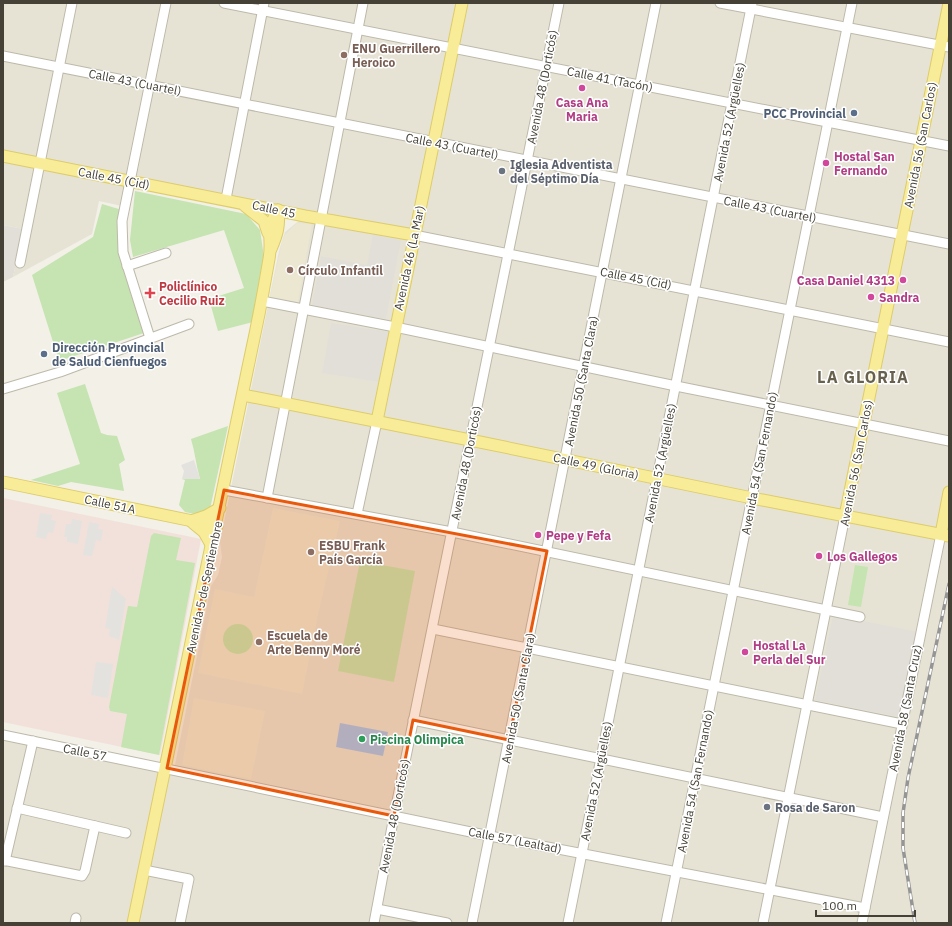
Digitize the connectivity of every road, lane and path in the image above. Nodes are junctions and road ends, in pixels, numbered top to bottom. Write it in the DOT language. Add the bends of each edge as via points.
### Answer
graph roads {
  1 [pos="72,3"];
  2 [pos="166,3"];
  3 [pos="224,3"];
  4 [pos="363,3"];
  5 [pos="462,3"];
  6 [pos="559,3"];
  7 [pos="656,3"];
  8 [pos="720,3"];
  9 [pos="852,3"];
  10 [pos="948,3"];
  11 [pos="752,6"];
  12 [pos="263,7"];
  13 [pos="847,28"];
  14 [pos="358,29"];
  15 [pos="944,46"];
  16 [pos="453,48"];
  17 [pos="3,56"];
  18 [pos="59,67"];
  19 [pos="546,67"];
  20 [pos="640,84"];
  21 [pos="149,85"];
  22 [pos="245,104"];
  23 [pos="732,104"];
  24 [pos="340,123"];
  25 [pos="828,123"];
  26 [pos="921,141"];
  27 [pos="433,142"];
  28 [pos="949,146"];
  29 [pos="3,156"];
  30 [pos="527,160"];
  31 [pos="40,163"];
  32 [pos="621,179"];
  33 [pos="129,181"];
  34 [pos="713,198"];
  35 [pos="226,199"];
  36 [pos="239,202"];
  37 [pos="278,210"];
  38 [pos="305,216"];
  39 [pos="809,216"];
  40 [pos="322,219"];
  41 [pos="273,233"];
  42 [pos="414,235"];
  43 [pos="902,235"];
  44 [pos="949,244"];
  45 [pos="166,253"];
  46 [pos="508,253"];
  47 [pos="20,263"];
  48 [pos="127,266"];
  49 [pos="603,272"];
  50 [pos="695,290"];
  51 [pos="262,301"];
  52 [pos="304,309"];
  53 [pos="790,310"];
  54 [pos="189,324"];
  55 [pos="395,327"];
  56 [pos="883,328"];
  57 [pos="150,338"];
  58 [pos="949,342"];
  59 [pos="489,347"];
  60 [pos="584,366"];
  61 [pos="247,376"];
  62 [pos="676,386"];
  63 [pos="3,389"];
  64 [pos="243,395"];
  65 [pos="265,398"];
  66 [pos="285,402"];
  67 [pos="770,406"];
  68 [pos="239,414"];
  69 [pos="377,420"];
  70 [pos="864,424"];
  71 [pos="470,440"];
  72 [pos="949,440"];
  73 [pos="566,459"];
  74 [pos="657,478"];
  75 [pos="3,482"];
  76 [pos="224,490"];
  77 [pos="949,492"];
  78 [pos="267,498"];
  79 [pos="752,498"];
  80 [pos="220,508"];
  81 [pos="357,514"];
  82 [pos="845,516"];
  83 [pos="191,521"];
  84 [pos="217,526"];
  85 [pos="452,532"];
  86 [pos="945,535"];
  87 [pos="212,546"];
  88 [pos="547,551"];
  89 [pos="639,570"];
  90 [pos="733,592"];
  91 [pos="826,610"];
  92 [pos="860,617"];
  93 [pos="433,629"];
  94 [pos="528,648"];
  95 [pos="619,668"];
  96 [pos="714,687"];
  97 [pos="807,705"];
  98 [pos="413,720"];
  99 [pos="902,724"];
  100 [pos="3,735"];
  101 [pos="509,740"];
  102 [pos="33,741"];
  103 [pos="601,759"];
  104 [pos="167,768"];
  105 [pos="695,778"];
  106 [pos="788,797"];
  107 [pos="17,808"];
  108 [pos="394,816"];
  109 [pos="883,817"];
  110 [pos="95,826"];
  111 [pos="126,833"];
  112 [pos="490,836"];
  113 [pos="582,853"];
  114 [pos="4,860"];
  115 [pos="144,870"];
  116 [pos="676,872"];
  117 [pos="770,889"];
  118 [pos="865,908"];
  119 [pos="377,909"];
  120 [pos="134,923"];
  121 [pos="180,923"];
  122 [pos="374,923"];
  123 [pos="447,923"];
  124 [pos="472,923"];
  125 [pos="568,923"];
  126 [pos="666,923"];
  127 [pos="763,923"];
  128 [pos="862,923"];
  1 -- 18 [label="street"];
  2 -- 21 [label="street"];
  3 -- 12 [label="street, Calle 41 (Tacón)"];
  4 -- 14 [label="street"];
  5 -- 16 [label="main road, Avenida 46 (La Mar)"];
  6 -- 19 [label="street, Avenida 48 (Dorticós)"];
  7 -- 20 [label="street, Avenida 50 (Santa Clara)"];
  8 -- 11 [label="street"];
  9 -- 13 [label="street, Avenida 54 (San Fernando)"];
  10 -- 15 [label="main road, Avenida 56 (San Carlos)"];
  11 -- 13 [label="street"];
  11 -- 23 [label="street, Avenida 52 (Argüelles)"];
  12 -- 14 [label="street, Calle 41 (Tacón)"];
  12 -- 22 [label="street"];
  13 -- 15 [label="street"];
  13 -- 25 [label="street, Avenida 54 (San Fernando)"];
  14 -- 16 [label="street, Calle 41 (Tacón)"];
  14 -- 24 [label="street"];
  15 -- 26 [label="main road, Avenida 56 (San Carlos)"];
  16 -- 19 [label="street, Calle 41 (Tacón)"];
  16 -- 27 [label="main road, Avenida 46 (La Mar)"];
  17 -- 18 [label="street, Calle 43 (Cuartel)"];
  18 -- 21 [label="street, Calle 43 (Cuartel)"];
  18 -- 31 [label="street"];
  19 -- 20 [label="street, Calle 41 (Tacón)"];
  19 -- 30 [label="street, Avenida 48 (Dorticós)"];
  20 -- 23 [label="street, Calle 41 (Tacón)"];
  20 -- 32 [label="street, Avenida 50 (Santa Clara)"];
  21 -- 22 [label="street, Calle 43 (Cuartel)"];
  21 -- 33 [label="street"];
  22 -- 24 [label="street, Calle 43 (Cuartel)"];
  22 -- 35 [label="street"];
  23 -- 25 [label="street, Calle 41 (Tacón)"];
  23 -- 34 [label="street, Avenida 52 (Argüelles)"];
  24 -- 27 [label="street, Calle 43 (Cuartel)"];
  24 -- 40 [label="street"];
  25 -- 26 [label="street, Calle 41 (Tacón)"];
  25 -- 39 [label="street, Avenida 54 (San Fernando)"];
  26 -- 28 [label="street, Calle 41 (Tacón)"];
  26 -- 43 [label="main road, Avenida 56 (San Carlos)"];
  27 -- 30 [label="street, Calle 43 (Cuartel)"];
  27 -- 42 [label="main road, Avenida 46 (La Mar)"];
  29 -- 31 [label="main road, Calle 45 (Cid)"];
  30 -- 32 [label="street, Calle 43 (Cuartel)"];
  30 -- 46 [label="street, Avenida 48 (Dorticós)"];
  31 -- 33 [label="main road, Calle 45 (Cid)"];
  31 -- 47 [label="street"];
  32 -- 34 [label="street, Calle 43 (Cuartel)"];
  32 -- 49 [label="street, Avenida 50 (Santa Clara)"];
  33 -- 35 [label="main road, Calle 45 (Cid)"];
  33 -- 48 [label="street" via="122,222 123,252"];
  34 -- 39 [label="street, Calle 43 (Cuartel)"];
  34 -- 50 [label="street, Avenida 52 (Argüelles)"];
  35 -- 36 [label="main road, Calle 45"];
  36 -- 37 [label="main road, Calle 45"];
  36 -- 41 [label="main road" via="261,218"];
  37 -- 38 [label="main road, Calle 45"];
  37 -- 41 [label="main road, Avenida 5 de Septiembre" via="280,224"];
  38 -- 40 [label="main road, Calle 45"];
  38 -- 41 [label="main road" via="292,220"];
  39 -- 43 [label="street, Calle 43 (Cuartel)"];
  39 -- 53 [label="street, Avenida 54 (San Fernando)"];
  40 -- 42 [label="main road, Calle 45 (Cid)"];
  40 -- 52 [label="street"];
  41 -- 51 [label="main road, Avenida 5 de Septiembre"];
  42 -- 46 [label="street, Calle 45 (Cid)"];
  42 -- 55 [label="main road, Avenida 46 (La Mar)"];
  43 -- 44 [label="street, Calle 43 (Cuartel)"];
  43 -- 56 [label="main road, Avenida 56 (San Carlos)"];
  45 -- 48 [label="street"];
  46 -- 49 [label="street, Calle 45 (Cid)"];
  46 -- 59 [label="street, Avenida 48 (Dorticós)"];
  48 -- 57 [label="street"];
  49 -- 50 [label="street, Calle 45 (Cid)"];
  49 -- 60 [label="street, Avenida 50 (Santa Clara)"];
  50 -- 53 [label="street, Calle 45 (Cid)"];
  50 -- 62 [label="street, Avenida 52 (Argüelles)"];
  51 -- 52 [label="street"];
  51 -- 61 [label="main road, Avenida 5 de Septiembre"];
  52 -- 55 [label="street"];
  52 -- 66 [label="street"];
  53 -- 56 [label="street, Calle 45 (Cid)"];
  53 -- 67 [label="street, Avenida 54 (San Fernando)"];
  54 -- 57 [label="street"];
  55 -- 59 [label="street"];
  55 -- 69 [label="main road, Avenida 46 (La Mar)"];
  56 -- 58 [label="street, Calle 45 (Cid)"];
  56 -- 70 [label="main road, Avenida 56 (San Carlos)"];
  57 -- 63 [label="street" via="61,371"];
  59 -- 60 [label="street"];
  59 -- 71 [label="street, Avenida 48 (Dorticós)"];
  60 -- 62 [label="street"];
  60 -- 73 [label="street, Avenida 50 (Santa Clara)"];
  61 -- 64 [label="main road, Avenida 5 de Septiembre"];
  61 -- 65 [label="main road" via="254,390"];
  62 -- 67 [label="street"];
  62 -- 74 [label="street, Avenida 52 (Argüelles)"];
  64 -- 65 [label="main road, Calle 49 (Gloria)"];
  64 -- 68 [label="main road, Avenida 5 de Septiembre"];
  65 -- 66 [label="main road, Calle 49 (Gloria)"];
  65 -- 68 [label="main road" via="250,404"];
  66 -- 69 [label="main road, Calle 49 (Gloria)"];
  66 -- 78 [label="street"];
  67 -- 70 [label="street"];
  67 -- 79 [label="street, Avenida 54 (San Fernando)"];
  68 -- 76 [label="main road, Avenida 5 de Septiembre"];
  69 -- 71 [label="main road, Calle 49 (Gloria)"];
  69 -- 81 [label="street, Avenida 46 (La Mar)"];
  70 -- 72 [label="street"];
  70 -- 82 [label="main road, Avenida 56 (San Carlos)"];
  71 -- 73 [label="main road, Calle 49 (Gloria)"];
  71 -- 85 [label="street, Avenida 48 (Dorticós)"];
  73 -- 74 [label="main road, Calle 49 (Gloria)"];
  73 -- 88 [label="street, Avenida 50 (Santa Clara)"];
  74 -- 79 [label="main road, Calle 49 (Gloria)"];
  74 -- 89 [label="street, Avenida 52 (Argüelles)"];
  75 -- 83 [label="main road, Calle 51A"];
  76 -- 78 [label="street"];
  76 -- 80 [label="main road, Avenida 5 de Septiembre"];
  77 -- 86 [label="main road, Avenida 58 (Santa Cruz)"];
  78 -- 81 [label="street"];
  79 -- 82 [label="main road, Calle 49 (Gloria)"];
  79 -- 90 [label="street, Avenida 54 (San Fernando)"];
  80 -- 83 [label="main road"];
  80 -- 84 [label="main road, Avenida 5 de Septiembre"];
  81 -- 85 [label="street"];
  82 -- 86 [label="main road, Calle 49 (Gloria)"];
  82 -- 91 [label="street, Avenida 56 (San Carlos)"];
  83 -- 84 [label="main road, Calle 51A"];
  83 -- 87 [label="main road" via="204,532"];
  84 -- 87 [label="main road, Avenida 5 de Septiembre"];
  85 -- 88 [label="street"];
  85 -- 93 [label="street, Avenida 48 (Dorticós)"];
  86 -- 99 [label="street, Avenida 58 (Santa Cruz)"];
  87 -- 104 [label="main road, Avenida 5 de Septiembre"];
  88 -- 89 [label="street"];
  88 -- 94 [label="street, Avenida 50 (Santa Clara)"];
  89 -- 90 [label="street"];
  89 -- 95 [label="street, Avenida 52 (Argüelles)"];
  90 -- 91 [label="street"];
  90 -- 96 [label="street, Avenida 54 (San Fernando)"];
  91 -- 92 [label="street"];
  91 -- 97 [label="street, Avenida 56 (San Carlos)"];
  93 -- 94 [label="street"];
  93 -- 98 [label="street, Avenida 48 (Dorticós)"];
  94 -- 95 [label="street"];
  94 -- 101 [label="street, Avenida 50 (Santa Clara)"];
  95 -- 96 [label="street"];
  95 -- 103 [label="street, Avenida 52 (Argüelles)"];
  96 -- 97 [label="street"];
  96 -- 105 [label="street, Avenida 54 (San Fernando)"];
  97 -- 99 [label="street"];
  97 -- 106 [label="street, Avenida 56 (San Carlos)"];
  98 -- 101 [label="street"];
  98 -- 108 [label="street, Avenida 48 (Dorticós)"];
  99 -- 109 [label="street, Avenida 58 (Santa Cruz)"];
  100 -- 102 [label="street, Calle 57"];
  101 -- 103 [label="street"];
  101 -- 112 [label="street, Avenida 50 (Santa Clara)"];
  102 -- 104 [label="street, Calle 57"];
  102 -- 107 [label="street"];
  103 -- 105 [label="street"];
  103 -- 113 [label="street, Avenida 52 (Argüelles)"];
  104 -- 108 [label="street, Calle 57 (Lealtad)"];
  104 -- 115 [label="main road, Avenida 5 de Septiembre"];
  105 -- 106 [label="street"];
  105 -- 116 [label="street, Avenida 54 (San Fernando)"];
  106 -- 109 [label="street"];
  106 -- 117 [label="street, Avenida 56 (San Carlos)"];
  107 -- 110 [label="street"];
  107 -- 114 [label="street"];
  108 -- 112 [label="street, Calle 57 (Lealtad)"];
  108 -- 119 [label="street, Avenida 48 (Dorticós)"];
  109 -- 118 [label="street, Avenida 58 (Santa Cruz)"];
  110 -- 111 [label="street"];
  110 -- 114 [label="street" via="86,871 82,876"];
  112 -- 113 [label="street, Calle 57 (Lealtad)"];
  112 -- 124 [label="street, Avenida 50 (Santa Clara)"];
  113 -- 116 [label="street, Calle 57 (Lealtad)"];
  113 -- 125 [label="street, Avenida 52 (Argüelles)"];
  115 -- 120 [label="main road, Avenida 5 de Septiembre"];
  115 -- 121 [label="street" via="189,879"];
  116 -- 117 [label="street, Calle 57 (Lealtad)"];
  116 -- 126 [label="street, Avenida 54 (San Fernando)"];
  117 -- 118 [label="street, Calle 57 (Lealtad)"];
  117 -- 127 [label="street, Avenida 56 (San Carlos)"];
  118 -- 128 [label="street, Avenida 58 (Santa Cruz)"];
  119 -- 122 [label="street, Avenida 48 (Dorticós)"];
  119 -- 123 [label="street"];
}
